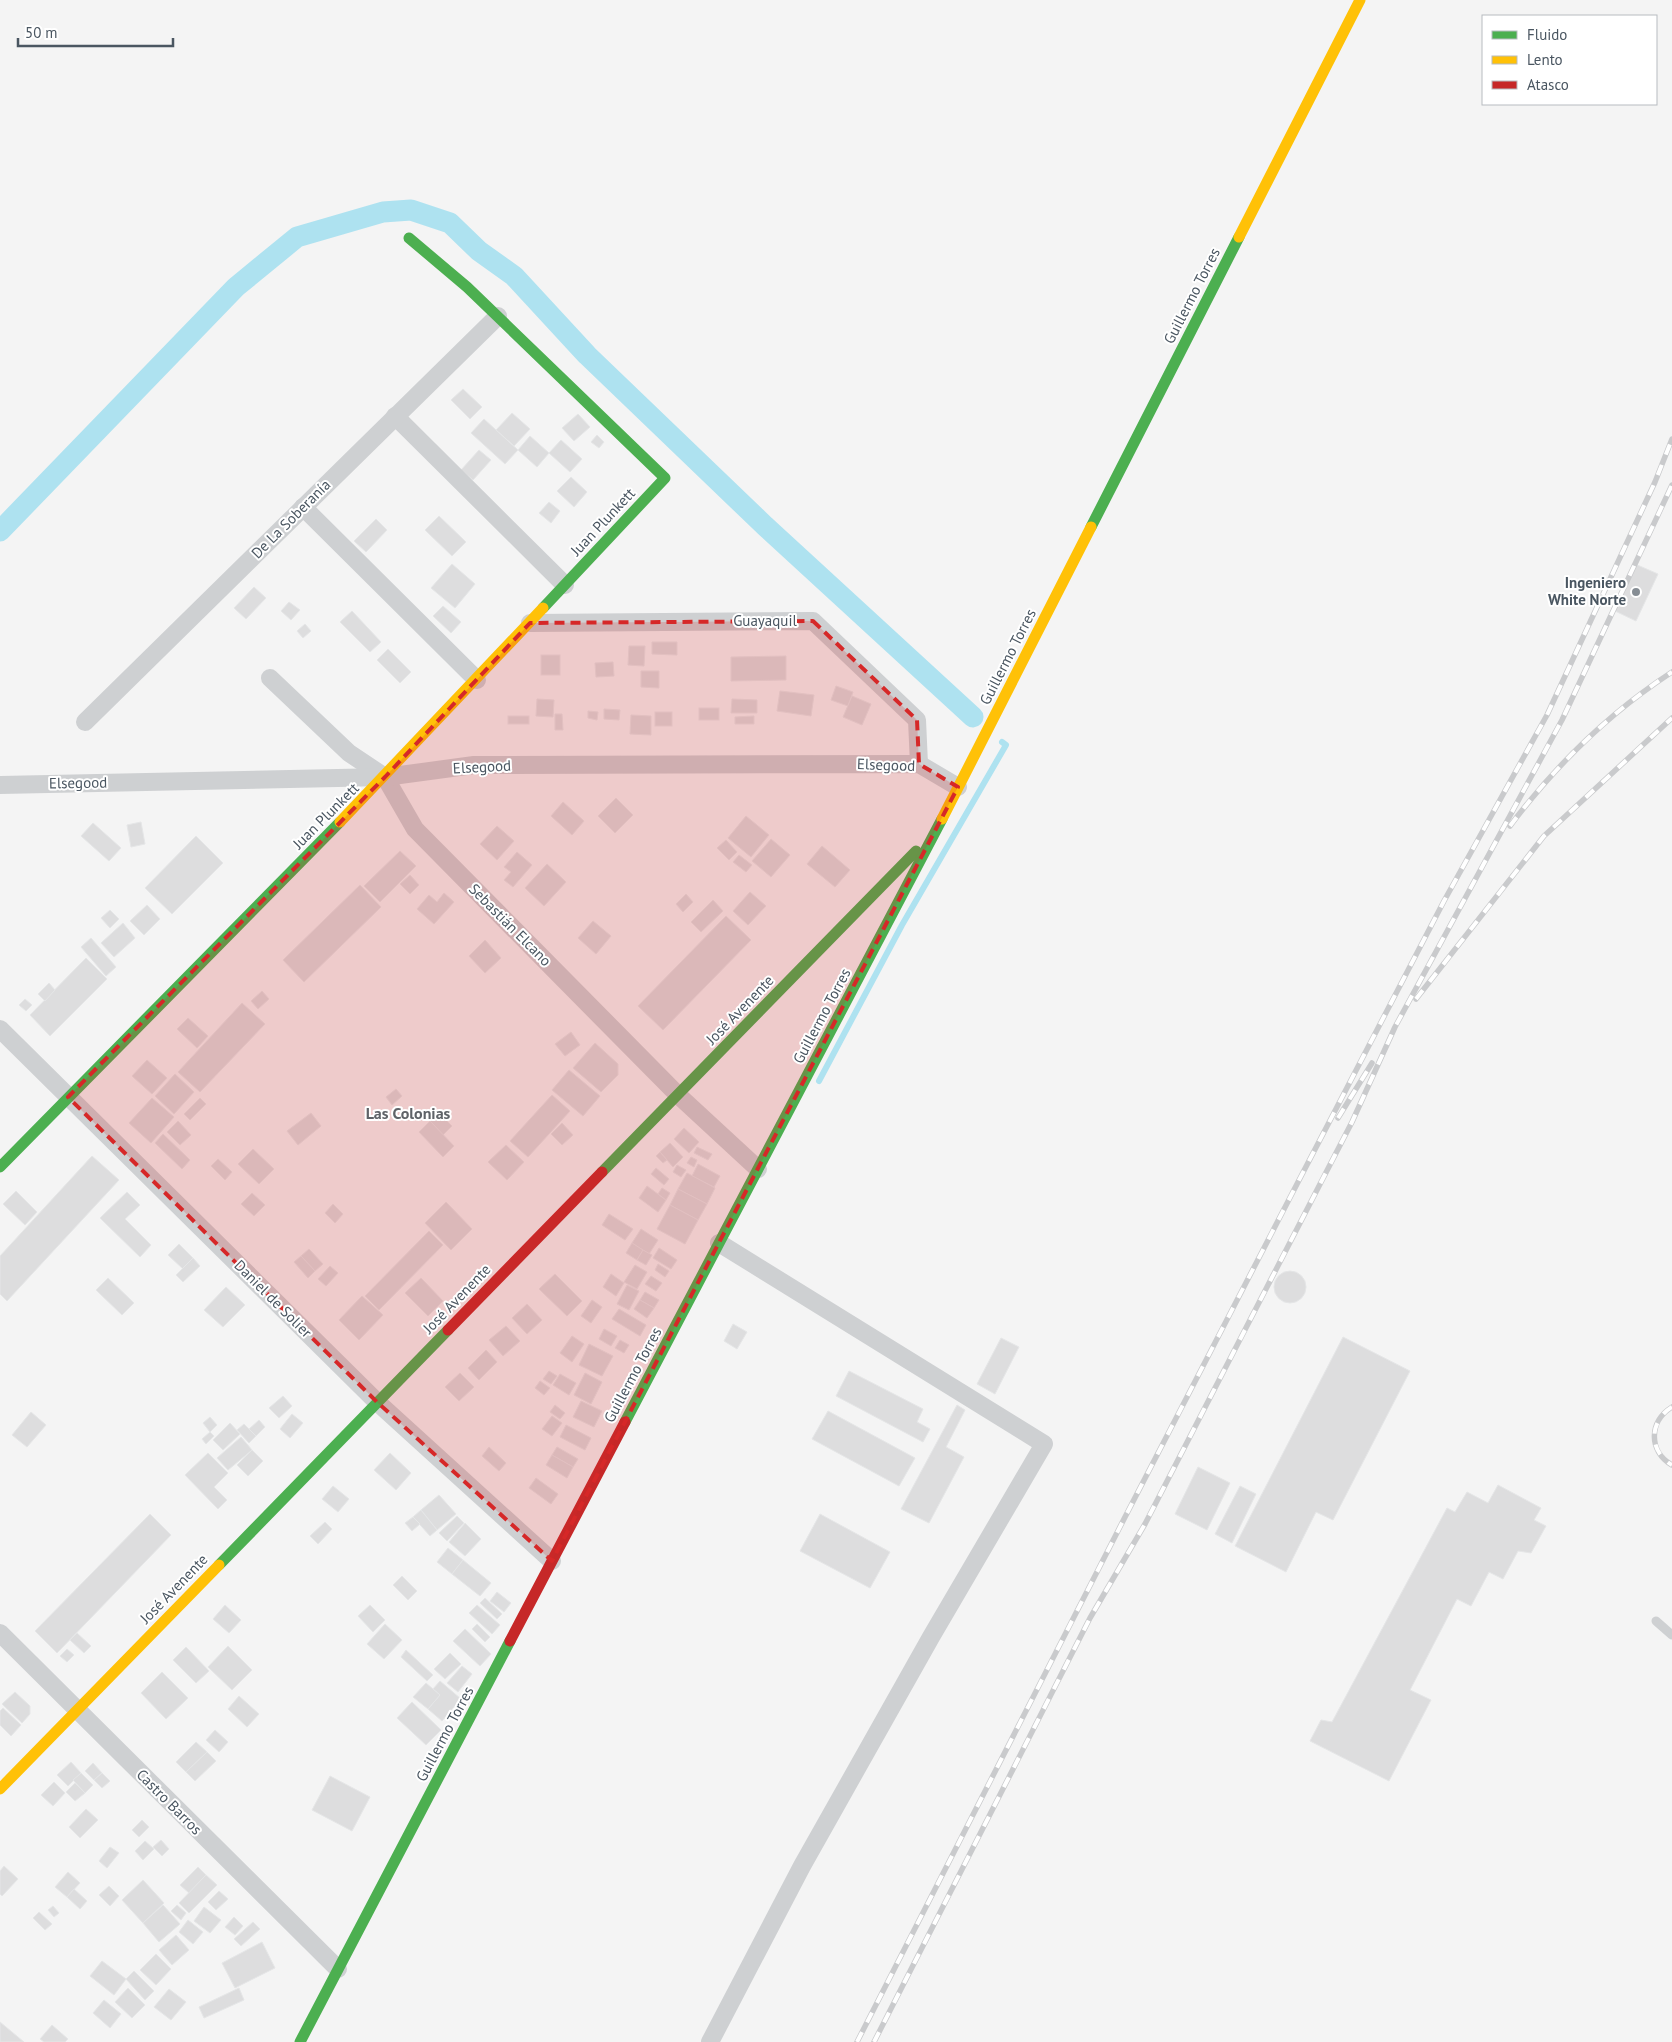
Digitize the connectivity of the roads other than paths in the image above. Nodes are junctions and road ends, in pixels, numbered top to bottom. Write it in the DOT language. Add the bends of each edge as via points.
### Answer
graph roads {
  1 [pos="1360,0"];
  2 [pos="409,238"];
  3 [pos="498,316"];
  4 [pos="395,416"];
  5 [pos="303,507"];
  6 [pos="565,585"];
  7 [pos="530,623"];
  8 [pos="270,678"];
  9 [pos="477,680"];
  10 [pos="85,722"];
  11 [pos="919,764"];
  12 [pos="386,777"];
  13 [pos="0,785"];
  14 [pos="958,787"];
  15 [pos="936,831"];
  16 [pos="0,1029"];
  17 [pos="678,1095"];
  18 [pos="68,1097"];
  19 [pos="0,1167"];
  20 [pos="758,1169"];
  21 [pos="719,1243"];
  22 [pos="377,1402"];
  23 [pos="552,1561"];
  24 [pos="1656,1621"];
  25 [pos="0,1633"];
  26 [pos="1672,1636"];
  27 [pos="77,1710"];
  28 [pos="0,1789"];
  29 [pos="338,1969"];
  30 [pos="300,2042"];
  31 [pos="710,2042"];
  1 -- 14 [label="street, Guillermo Torres"];
  2 -- 3 [label="street"];
  3 -- 4 [label="street, De La Soberanía"];
  3 -- 6 [label="street, Juan Plunkett" via="665,478"];
  4 -- 5 [label="street, De La Soberanía"];
  4 -- 6 [label="street"];
  5 -- 9 [label="street"];
  5 -- 10 [label="street, De La Soberanía"];
  6 -- 7 [label="street, Juan Plunkett"];
  7 -- 9 [label="street, Juan Plunkett"];
  7 -- 11 [label="street, Guayaquil" via="813,621 917,720"];
  8 -- 12 [label="street, Sebastián Elcano" via="349,753"];
  9 -- 12 [label="street, Juan Plunkett"];
  11 -- 12 [label="street, Elsegood" via="474,765"];
  11 -- 14 [label="street, Elsegood"];
  12 -- 13 [label="street, Elsegood"];
  12 -- 17 [label="street, Sebastián Elcano" via="415,829"];
  12 -- 18 [label="street, Juan Plunkett"];
  14 -- 15 [label="street, Guillermo Torres"];
  15 -- 17 [label="street, José Avenente"];
  15 -- 20 [label="street, Guillermo Torres"];
  16 -- 18 [label="street, Daniel de Solier"];
  17 -- 20 [label="street, Sebastián Elcano"];
  17 -- 22 [label="street, José Avenente"];
  18 -- 19 [label="street, Juan Plunkett"];
  18 -- 22 [label="street, Daniel de Solier"];
  20 -- 21 [label="street, Guillermo Torres"];
  21 -- 23 [label="street, Guillermo Torres"];
  21 -- 31 [label="street" via="1044,1444 802,1866"];
  22 -- 23 [label="street, Daniel de Solier"];
  22 -- 27 [label="street, José Avenente"];
  23 -- 29 [label="street, Guillermo Torres"];
  24 -- 26 [label="lane"];
  25 -- 27 [label="street, Castro Barros"];
  27 -- 28 [label="street, José Avenente"];
  27 -- 29 [label="street, Castro Barros"];
  29 -- 30 [label="street, Guillermo Torres"];
}
